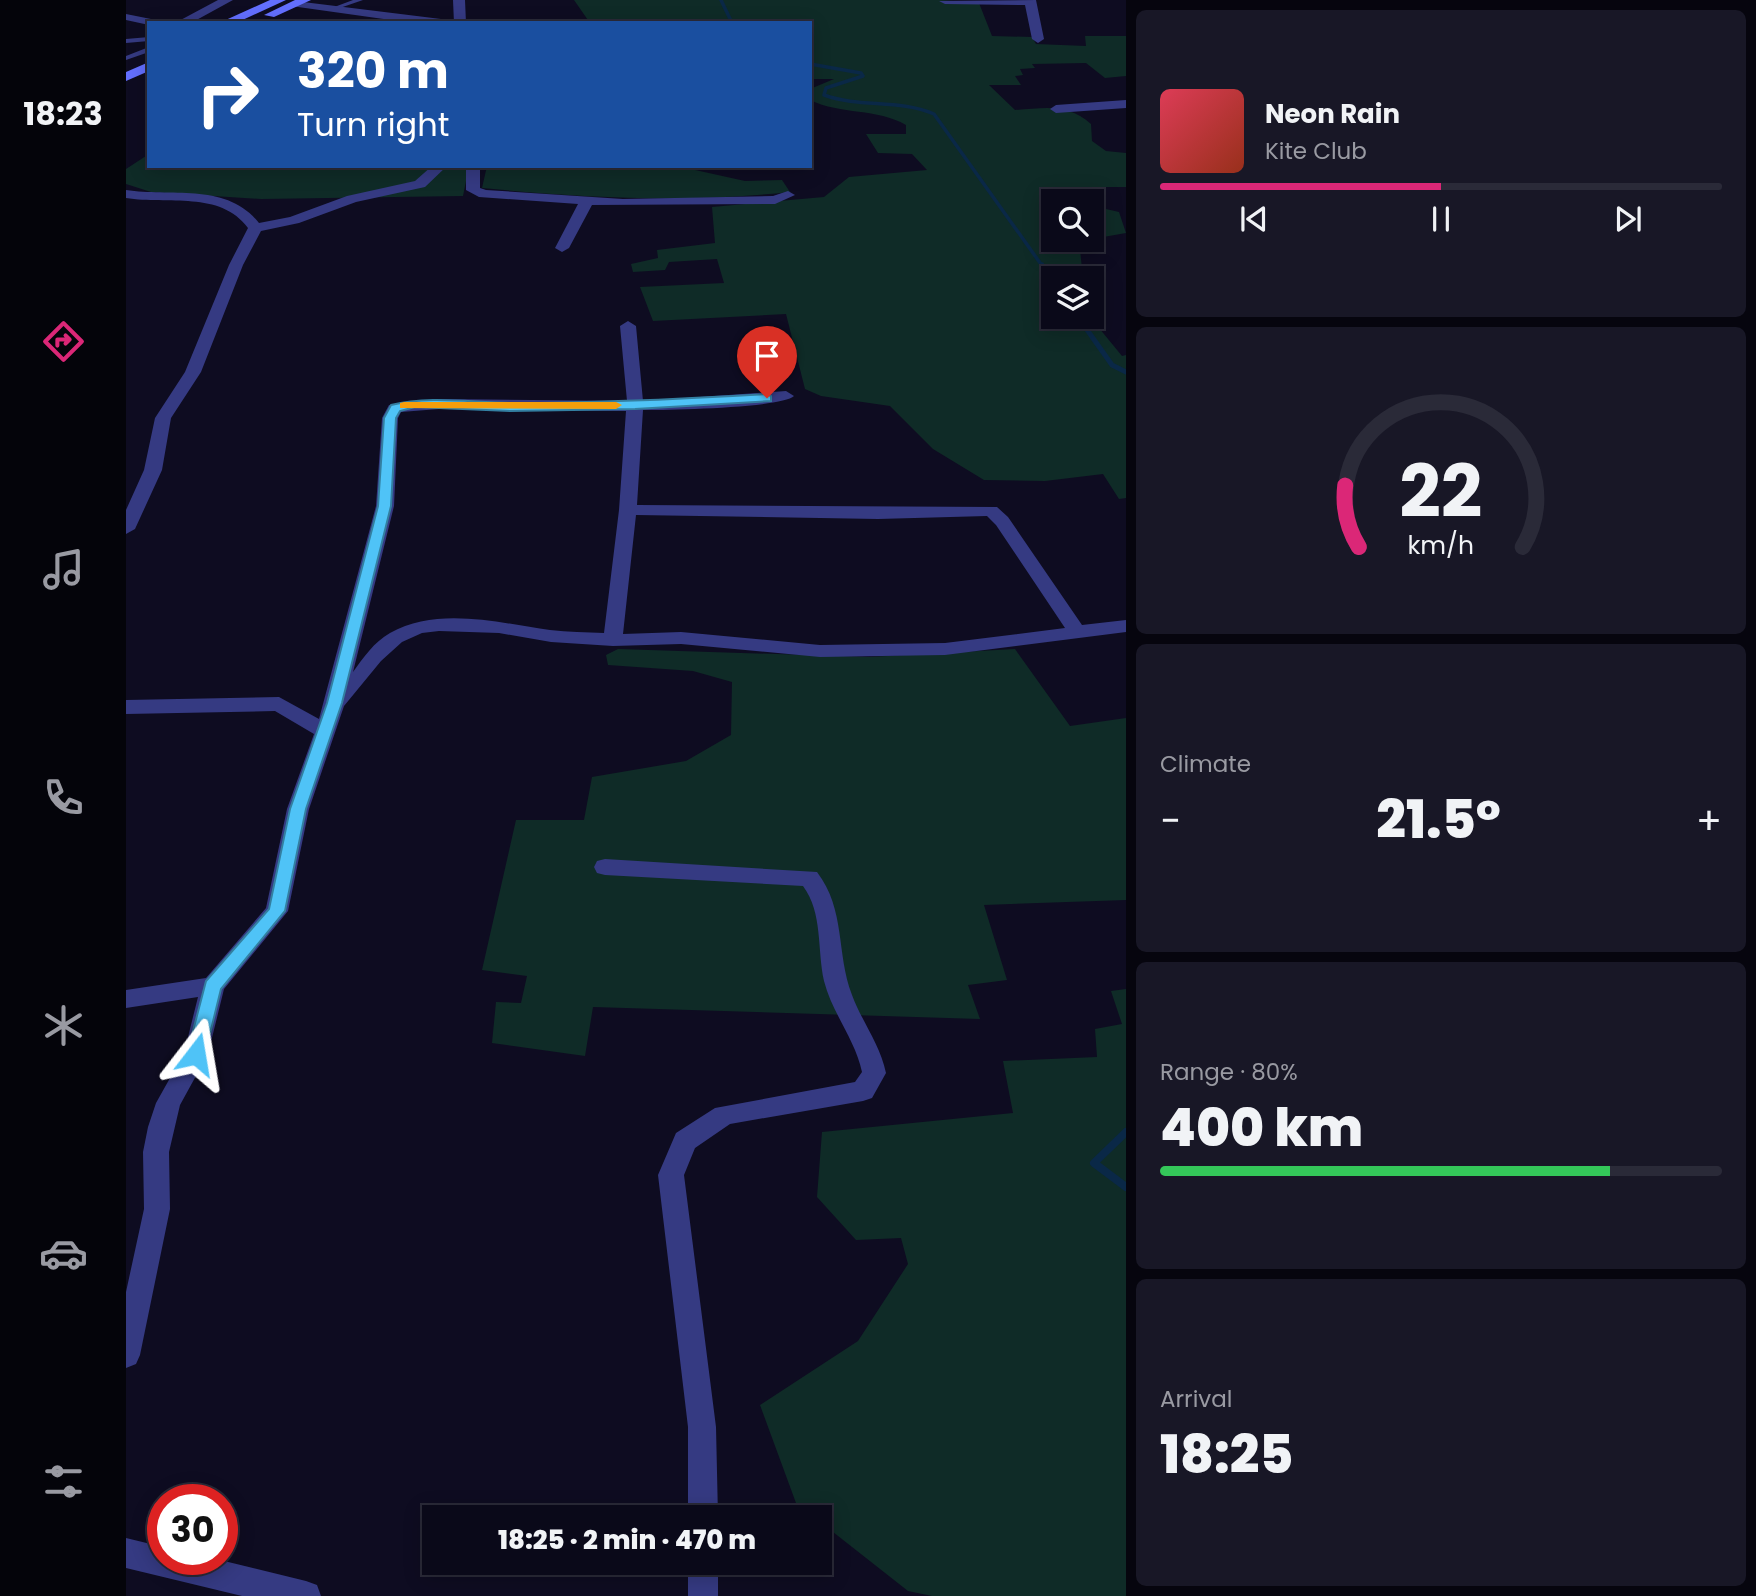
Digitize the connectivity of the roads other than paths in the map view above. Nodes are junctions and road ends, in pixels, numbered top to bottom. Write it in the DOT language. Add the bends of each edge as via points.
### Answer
graph roads {
  1 [pos="280,0"];
  2 [pos="360,0"];
  3 [pos="459,0"];
  4 [pos="221,1"];
  5 [pos="945,1"];
  6 [pos="1031,1"];
  7 [pos="300,2"];
  8 [pos="331,9"];
  9 [pos="126,17"];
  10 [pos="147,21"];
  11 [pos="185,21"];
  12 [pos="230,21"];
  13 [pos="257,21"];
  14 [pos="425,21"];
  15 [pos="460,21"];
  16 [pos="147,39"];
  17 [pos="1038,39"];
  18 [pos="126,41"];
  19 [pos="147,50"];
  20 [pos="147,55"];
  21 [pos="126,58"];
  22 [pos="126,64"];
  23 [pos="147,67"];
  24 [pos="126,77"];
  25 [pos="1126,104"];
  26 [pos="1056,109"];
  27 [pos="438,168"];
  28 [pos="473,168"];
  29 [pos="126,194"];
  30 [pos="788,195"];
  31 [pos="587,201"];
  32 [pos="255,228"];
  33 [pos="562,248"];
  34 [pos="628,326"];
  35 [pos="786,396"];
  36 [pos="635,405"];
  37 [pos="628,510"];
  38 [pos="126,529"];
  39 [pos="1126,626"];
  40 [pos="1077,632"];
  41 [pos="613,640"];
  42 [pos="335,703"];
  43 [pos="126,708"];
  44 [pos="323,730"];
  45 [pos="605,867"];
  46 [pos="213,986"];
  47 [pos="126,999"];
  48 [pos="126,1355"];
  49 [pos="703,1505"];
  50 [pos="126,1553"];
  51 [pos="703,1575"];
  52 [pos="306,1596"];
  53 [pos="703,1596"];
  1 -- 12 [label="main road"];
  2 -- 8 [label="lane"];
  3 -- 15 [label="street"];
  4 -- 11 [label="street"];
  5 -- 6 [label="street"];
  6 -- 17 [label="street"];
  7 -- 8 [label="street"];
  7 -- 13 [label="main road"];
  8 -- 14 [label="street"];
  9 -- 10 [label="street"];
  16 -- 18 [label="lane"];
  19 -- 21 [label="lane"];
  20 -- 22 [label="main road"];
  23 -- 24 [label="main road"];
  25 -- 26 [label="street"];
  27 -- 32 [label="street" via="420,184 352,198 294,220"];
  28 -- 31 [label="street" via="472,187 478,193"];
  29 -- 32 [label="street" via="227,201"];
  30 -- 31 [label="street" via="775,200"];
  31 -- 33 [label="street"];
  32 -- 38 [label="street" via="193,372 163,418 153,470"];
  34 -- 36 [label="street"];
  35 -- 36 [label="street"];
  36 -- 37 [label="street"];
  36 -- 42 [label="street" via="415,404 395,408 390,418 385,506"];
  37 -- 40 [label="street" via="878,514 991,510"];
  37 -- 41 [label="street"];
  39 -- 40 [label="street"];
  40 -- 41 [label="street" via="946,649 898,650 820,651 681,638"];
  41 -- 42 [label="street" via="499,627 418,628 395,638"];
  42 -- 44 [label="street"];
  43 -- 44 [label="street" via="279,704"];
  44 -- 46 [label="street" via="298,809 277,911"];
  45 -- 49 [label="street" via="809,878 821,891 839,994 871,1052 874,1073 863,1091 724,1115 685,1140 671,1175 702,1427"];
  46 -- 47 [label="street"];
  46 -- 48 [label="street" via="196,1054 160,1127 156,1209"];
  50 -- 52 [label="street"];
  51 -- 53 [label="street"];
}
